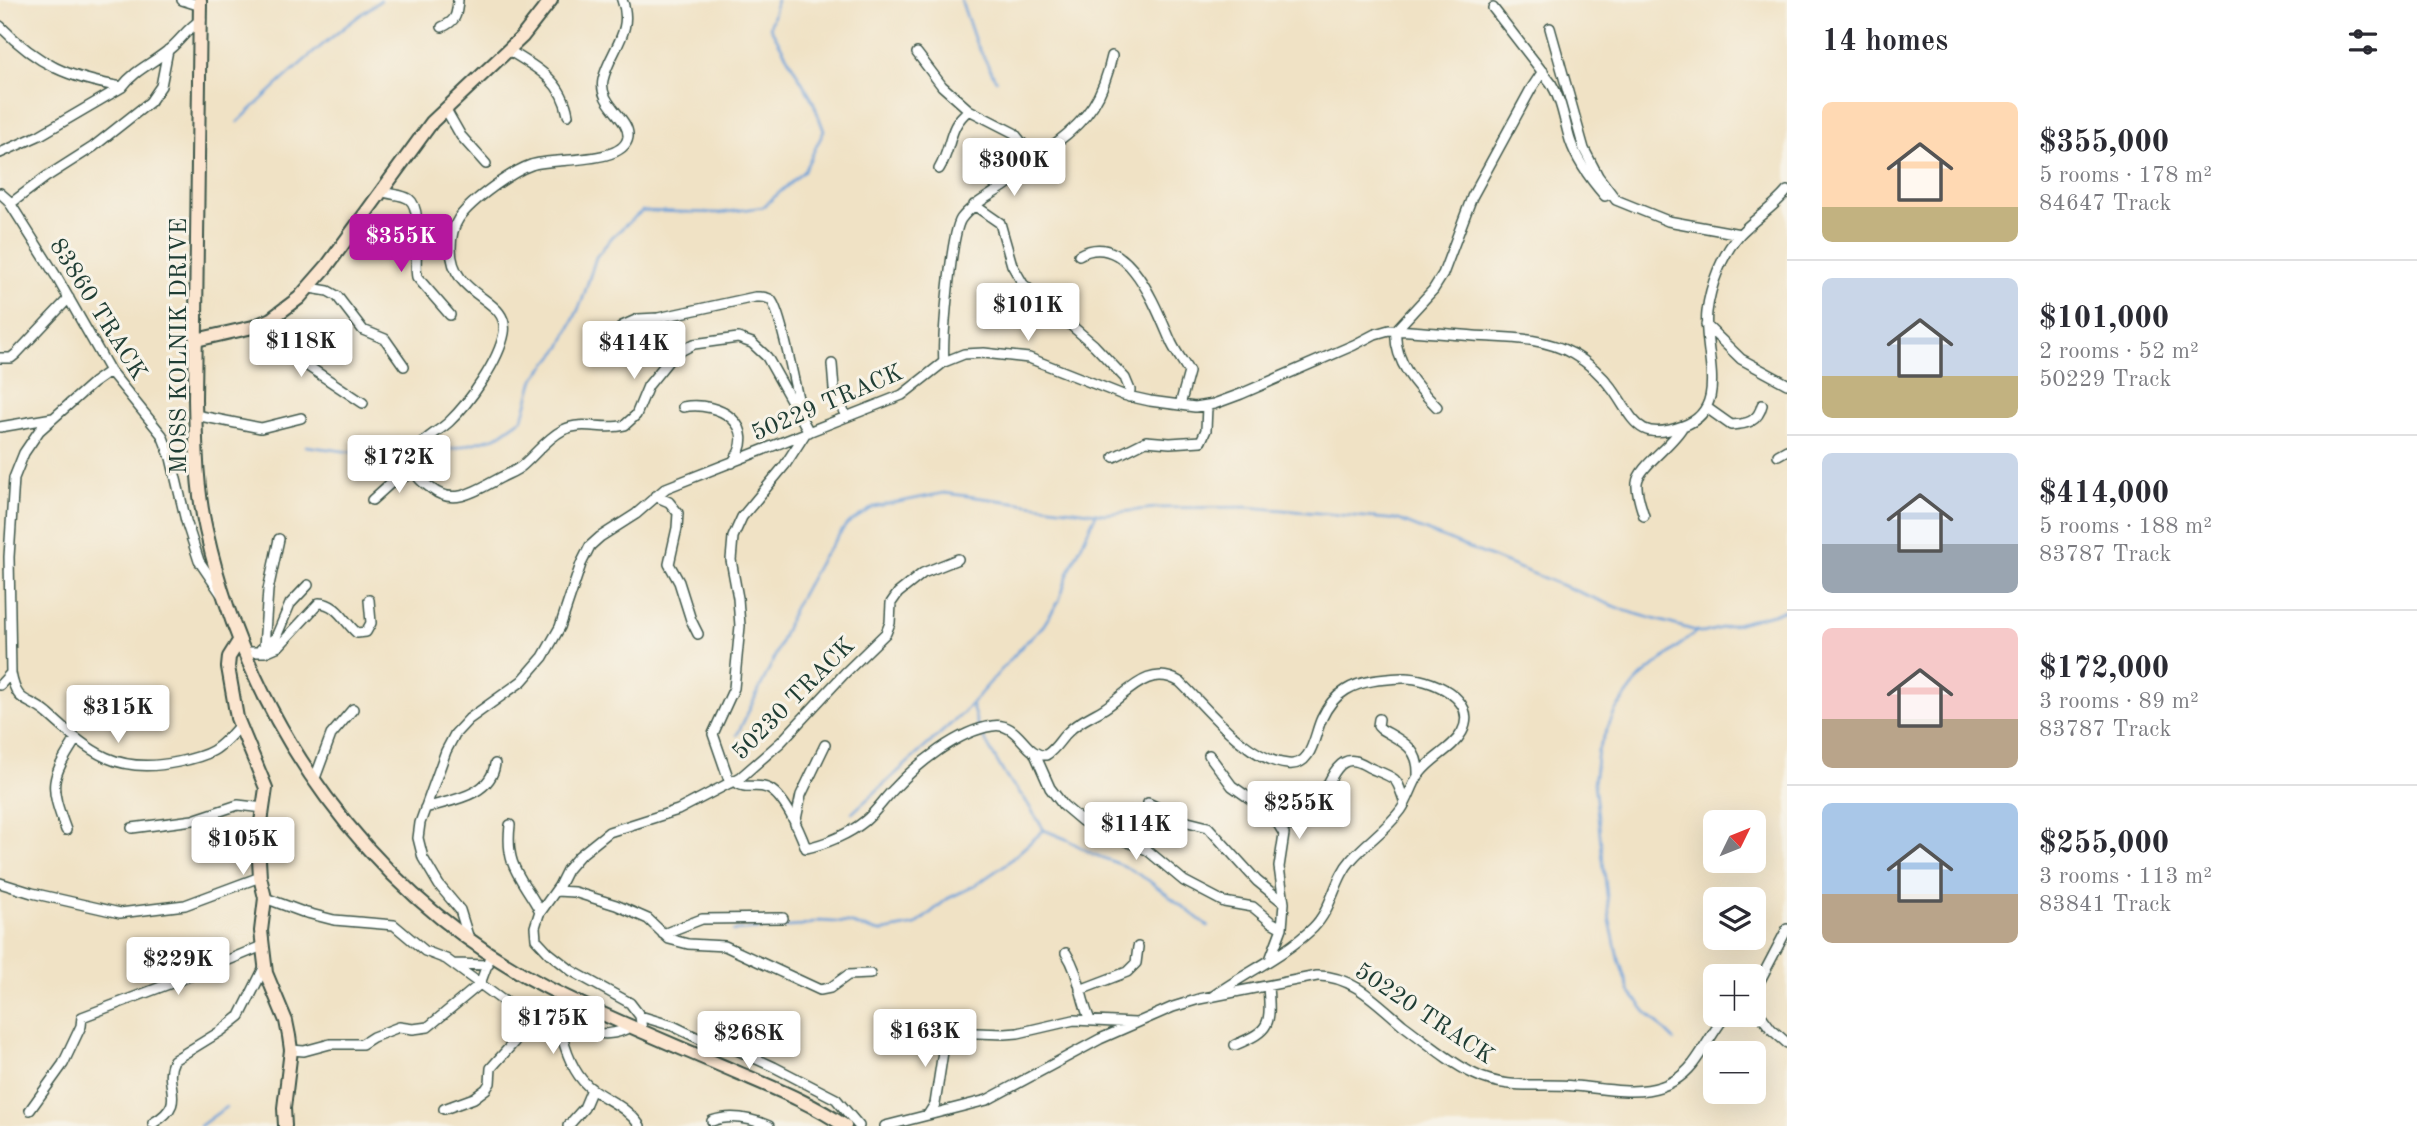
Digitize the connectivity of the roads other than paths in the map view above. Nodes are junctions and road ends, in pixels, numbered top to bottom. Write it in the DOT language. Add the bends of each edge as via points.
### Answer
graph roads {
  1 [pos="182,0"];
  2 [pos="458,0"];
  3 [pos="551,0"];
  4 [pos="622,0"];
  5 [pos="201,3"];
  6 [pos="1493,8"];
  7 [pos="201,20"];
  8 [pos="0,26"];
  9 [pos="442,27"];
  10 [pos="1550,28"];
  11 [pos="169,50"];
  12 [pos="509,50"];
  13 [pos="918,53"];
  14 [pos="1112,56"];
  15 [pos="1543,71"];
  16 [pos="122,87"];
  17 [pos="445,108"];
  18 [pos="970,110"];
  19 [pos="568,115"];
  20 [pos="0,152"];
  21 [pos="1033,157"];
  22 [pos="485,164"];
  23 [pos="939,169"];
  24 [pos="381,191"];
  25 [pos="1787,191"];
  26 [pos="0,193"];
  27 [pos="1616,200"];
  28 [pos="6,203"];
  29 [pos="974,205"];
  30 [pos="1740,234"];
  31 [pos="1079,255"];
  32 [pos="310,288"];
  33 [pos="69,298"];
  34 [pos="450,315"];
  35 [pos="271,319"];
  36 [pos="1706,325"];
  37 [pos="622,326"];
  38 [pos="1396,330"];
  39 [pos="196,340"];
  40 [pos="0,358"];
  41 [pos="944,362"];
  42 [pos="832,364"];
  43 [pos="404,366"];
  44 [pos="110,370"];
  45 [pos="1787,384"];
  46 [pos="1129,397"];
  47 [pos="363,403"];
  48 [pos="1180,405"];
  49 [pos="1207,405"];
  50 [pos="1762,405"];
  51 [pos="683,407"];
  52 [pos="1437,407"];
  53 [pos="1707,408"];
  54 [pos="195,415"];
  55 [pos="54,417"];
  56 [pos="846,417"];
  57 [pos="301,418"];
  58 [pos="803,420"];
  59 [pos="1683,426"];
  60 [pos="0,427"];
  61 [pos="807,433"];
  62 [pos="1787,450"];
  63 [pos="1778,455"];
  64 [pos="1114,457"];
  65 [pos="732,463"];
  66 [pos="415,472"];
  67 [pos="655,496"];
  68 [pos="372,500"];
  69 [pos="1644,516"];
  70 [pos="279,539"];
  71 [pos="4,557"];
  72 [pos="958,559"];
  73 [pos="308,584"];
  74 [pos="225,599"];
  75 [pos="369,600"];
  76 [pos="9,633"];
  77 [pos="698,634"];
  78 [pos="0,640"];
  79 [pos="251,648"];
  80 [pos="10,673"];
  81 [pos="0,685"];
  82 [pos="353,709"];
  83 [pos="1380,719"];
  84 [pos="240,725"];
  85 [pos="76,739"];
  86 [pos="825,745"];
  87 [pos="1034,752"];
  88 [pos="1209,755"];
  89 [pos="495,764"];
  90 [pos="1418,775"];
  91 [pos="314,781"];
  92 [pos="733,782"];
  93 [pos="1148,803"];
  94 [pos="1405,803"];
  95 [pos="264,808"];
  96 [pos="425,808"];
  97 [pos="795,824"];
  98 [pos="510,825"];
  99 [pos="1281,826"];
  100 [pos="132,828"];
  101 [pos="66,830"];
  102 [pos="260,877"];
  103 [pos="0,883"];
  104 [pos="556,891"];
  105 [pos="265,898"];
  106 [pos="1284,903"];
  107 [pos="540,911"];
  108 [pos="783,918"];
  109 [pos="1282,928"];
  110 [pos="1787,929"];
  111 [pos="663,934"];
  112 [pos="469,939"];
  113 [pos="262,946"];
  114 [pos="1138,947"];
  115 [pos="1066,953"];
  116 [pos="489,959"];
  117 [pos="1270,959"];
  118 [pos="452,964"];
  119 [pos="265,966"];
  120 [pos="1766,969"];
  121 [pos="870,974"];
  122 [pos="480,984"];
  123 [pos="1268,986"];
  124 [pos="1080,990"];
  125 [pos="1212,997"];
  126 [pos="502,1000"];
  127 [pos="1090,1020"];
  128 [pos="1766,1022"];
  129 [pos="916,1023"];
  130 [pos="1135,1023"];
  131 [pos="638,1024"];
  132 [pos="1718,1027"];
  133 [pos="946,1032"];
  134 [pos="562,1034"];
  135 [pos="1787,1043"];
  136 [pos="1235,1045"];
  137 [pos="290,1050"];
  138 [pos="592,1089"];
  139 [pos="444,1109"];
  140 [pos="30,1110"];
  141 [pos="928,1115"];
  142 [pos="712,1122"];
  143 [pos="153,1123"];
  144 [pos="837,1124"];
  145 [pos="285,1126"];
  146 [pos="568,1126"];
  147 [pos="640,1126"];
  148 [pos="769,1126"];
  149 [pos="859,1126"];
  150 [pos="886,1126"];
  1 -- 5 [label="street"];
  2 -- 9 [label="street" via="457,17"];
  3 -- 12 [label="main road"];
  4 -- 66 [label="street" via="625,28 603,85 607,100 627,130 625,143 607,156 548,160 529,166 503,181 459,219 451,250 456,273 500,314 504,330 494,359 466,402 421,445 413,460"];
  5 -- 7 [label="main road, MOSS KOLNIK DRIVE"];
  6 -- 15 [label="street"];
  7 -- 11 [label="street"];
  7 -- 39 [label="main road, MOSS KOLNIK DRIVE"];
  8 -- 16 [label="street" via="50,67"];
  10 -- 27 [label="street" via="1584,149"];
  11 -- 16 [label="street"];
  11 -- 28 [label="street" via="163,81 154,98 93,147"];
  12 -- 17 [label="main road"];
  12 -- 19 [label="street" via="543,70 562,95"];
  13 -- 18 [label="street" via="942,86"];
  14 -- 21 [label="street" via="1095,106 1056,143"];
  15 -- 27 [label="street" via="1559,96 1579,160 1603,194"];
  15 -- 38 [label="street" via="1472,197 1443,274"];
  16 -- 20 [label="street" via="40,135"];
  17 -- 22 [label="street"];
  17 -- 24 [label="main road"];
  18 -- 21 [label="street" via="1014,133"];
  18 -- 23 [label="street" via="955,124"];
  21 -- 29 [label="street" via="1012,181"];
  24 -- 32 [label="main road"];
  24 -- 34 [label="street" via="414,204 417,277"];
  25 -- 30 [label="street"];
  26 -- 28 [label="street, 83860 TRACK"];
  27 -- 30 [label="street" via="1668,221"];
  28 -- 33 [label="street, 83860 TRACK"];
  29 -- 41 [label="street" via="954,234"];
  29 -- 46 [label="street" via="1000,223 1012,265 1023,284 1073,324 1125,378"];
  30 -- 36 [label="street" via="1718,272"];
  31 -- 48 [label="street" via="1096,248 1116,255 1145,287 1189,372"];
  32 -- 35 [label="main road"];
  32 -- 43 [label="street" via="337,296 363,330 382,337"];
  33 -- 40 [label="street" via="16,354"];
  33 -- 44 [label="street, 83860 TRACK"];
  35 -- 39 [label="main road"];
  35 -- 47 [label="street" via="309,367"];
  36 -- 45 [label="street" via="1741,359"];
  36 -- 53 [label="street" via="1712,390"];
  37 -- 58 [label="street" via="638,319 767,298 780,326"];
  38 -- 49 [label="street, 50229 TRACK" via="1375,334"];
  38 -- 52 [label="street" via="1396,351"];
  38 -- 59 [label="street, 50229 TRACK" via="1544,342 1573,354 1597,372 1634,423 1658,431"];
  39 -- 54 [label="main road, MOSS KOLNIK DRIVE"];
  41 -- 46 [label="street, 50229 TRACK" via="976,353 1020,356"];
  41 -- 56 [label="street, 50229 TRACK" via="902,395"];
  42 -- 56 [label="street" via="834,389"];
  44 -- 55 [label="street"];
  44 -- 74 [label="street, 83860 TRACK" via="162,435 199,561"];
  46 -- 48 [label="street, 50229 TRACK"];
  48 -- 49 [label="street, 50229 TRACK"];
  49 -- 64 [label="street" via="1201,441 1146,441"];
  50 -- 53 [label="street" via="1756,419 1731,425"];
  51 -- 65 [label="street" via="714,407 734,420 742,439"];
  53 -- 59 [label="street"];
  54 -- 57 [label="street" via="261,428"];
  54 -- 74 [label="main road, MOSS KOLNIK DRIVE" via="201,505"];
  55 -- 60 [label="street"];
  55 -- 71 [label="street" via="30,443 14,478"];
  56 -- 61 [label="street, 50229 TRACK"];
  58 -- 61 [label="street"];
  58 -- 66 [label="street" via="762,351 742,339 720,339 694,344 673,355 625,425 580,425 562,430 522,466 472,493 438,494"];
  59 -- 69 [label="street" via="1638,478"];
  61 -- 65 [label="street, 50229 TRACK"];
  61 -- 92 [label="street" via="743,517 731,545 739,643 734,688 713,732"];
  62 -- 63 [label="street"];
  65 -- 67 [label="street, 50229 TRACK" via="670,485"];
  66 -- 68 [label="street" via="386,485"];
  67 -- 77 [label="street" via="678,513 668,559"];
  67 -- 96 [label="street, 50229 TRACK" via="590,546 548,649 522,681 455,734"];
  70 -- 79 [label="street"];
  71 -- 76 [label="street"];
  72 -- 92 [label="street, 50230 TRACK" via="923,573 898,593 891,603 886,633 781,742"];
  73 -- 79 [label="street" via="290,604 279,633"];
  74 -- 79 [label="main road, MOSS KOLNIK DRIVE"];
  75 -- 79 [label="street" via="371,622 366,632 357,633 334,608 319,603 273,650"];
  76 -- 78 [label="street"];
  76 -- 80 [label="street"];
  79 -- 84 [label="main road" via="229,657"];
  79 -- 91 [label="main road, MOSS KOLNIK DRIVE" via="265,700"];
  80 -- 81 [label="street"];
  80 -- 85 [label="street" via="18,694"];
  82 -- 91 [label="street" via="331,735"];
  83 -- 90 [label="street" via="1381,729 1414,752"];
  84 -- 85 [label="street" via="211,754 148,767 123,764"];
  84 -- 95 [label="main road" via="265,782"];
  85 -- 101 [label="street" via="53,784"];
  86 -- 97 [label="street" via="801,795"];
  87 -- 90 [label="street" via="1050,753 1075,726 1132,685 1160,676 1180,682 1258,754 1297,765 1312,748 1322,717 1342,692 1360,683 1406,678 1439,686 1465,713 1458,737"];
  87 -- 97 [label="street" via="1006,726 975,731 937,752 862,824 837,837 806,848"];
  87 -- 109 [label="street" via="1050,788 1082,821 1147,850 1184,881 1224,902 1253,907"];
  88 -- 99 [label="street" via="1232,786 1266,808"];
  89 -- 96 [label="street" via="492,777 480,788"];
  90 -- 94 [label="street"];
  91 -- 112 [label="main road, MOSS KOLNIK DRIVE" via="383,865"];
  92 -- 97 [label="street" via="769,789"];
  92 -- 104 [label="street, 50230 TRACK" via="678,810 610,832 573,862"];
  93 -- 106 [label="street" via="1208,827 1257,881"];
  94 -- 99 [label="street" via="1393,778 1349,761 1337,768 1311,816 1297,825"];
  94 -- 117 [label="street" via="1347,866 1326,914 1308,933"];
  95 -- 100 [label="street" via="238,805 192,820"];
  95 -- 102 [label="main road" via="258,843"];
  96 -- 112 [label="street, 50229 TRACK" via="419,829 421,852 439,885 460,909"];
  98 -- 107 [label="street" via="509,855"];
  99 -- 106 [label="street" via="1285,836 1279,881"];
  102 -- 103 [label="street" via="185,905 120,913"];
  102 -- 105 [label="main road"];
  104 -- 107 [label="street, 50230 TRACK"];
  104 -- 111 [label="street" via="574,891 634,912 653,922"];
  105 -- 113 [label="main road"];
  105 -- 118 [label="street" via="334,920 394,925 425,951"];
  106 -- 109 [label="street"];
  107 -- 131 [label="street" via="535,927 538,942 583,978 630,1003"];
  108 -- 111 [label="street" via="702,919"];
  109 -- 117 [label="street"];
  110 -- 120 [label="street"];
  111 -- 121 [label="street" via="688,944 725,946 820,990 848,975"];
  112 -- 116 [label="main road, MOSS KOLNIK DRIVE"];
  113 -- 119 [label="main road"];
  113 -- 140 [label="street" via="82,1017 63,1064"];
  114 -- 124 [label="street" via="1131,968"];
  115 -- 124 [label="street"];
  116 -- 118 [label="street"];
  116 -- 122 [label="street"];
  116 -- 131 [label="main road, MOSS KOLNIK DRIVE"];
  117 -- 125 [label="street"];
  118 -- 122 [label="street"];
  119 -- 137 [label="main road" via="286,1021"];
  119 -- 143 [label="street" via="240,1016 174,1060 172,1105"];
  122 -- 126 [label="street"];
  122 -- 137 [label="street" via="428,1027 399,1027 362,1044"];
  123 -- 125 [label="street, 50220 TRACK"];
  123 -- 132 [label="street, 50220 TRACK" via="1317,976 1347,982 1460,1066 1516,1086 1570,1085 1640,1093 1660,1088 1688,1069"];
  123 -- 136 [label="street" via="1268,1023 1257,1036"];
  124 -- 127 [label="street"];
  125 -- 130 [label="street, 50220 TRACK"];
  126 -- 134 [label="street"];
  126 -- 139 [label="street" via="514,1026 515,1041 491,1068 486,1089"];
  127 -- 130 [label="street"];
  127 -- 133 [label="street" via="1057,1022 1018,1033"];
  128 -- 135 [label="street"];
  129 -- 133 [label="street"];
  130 -- 141 [label="street, 50220 TRACK" via="987,1100"];
  131 -- 134 [label="street" via="612,1035 571,1029"];
  131 -- 144 [label="main road, MOSS KOLNIK DRIVE" via="789,1095"];
  131 -- 149 [label="street" via="673,1026 737,1049 836,1099"];
  133 -- 141 [label="street" via="935,1104"];
  134 -- 138 [label="street" via="575,1068"];
  137 -- 145 [label="main road"];
  138 -- 146 [label="street" via="584,1108"];
  138 -- 147 [label="street" via="627,1110"];
  141 -- 150 [label="street, 50220 TRACK"];
  142 -- 148 [label="street" via="733,1117"];
}
